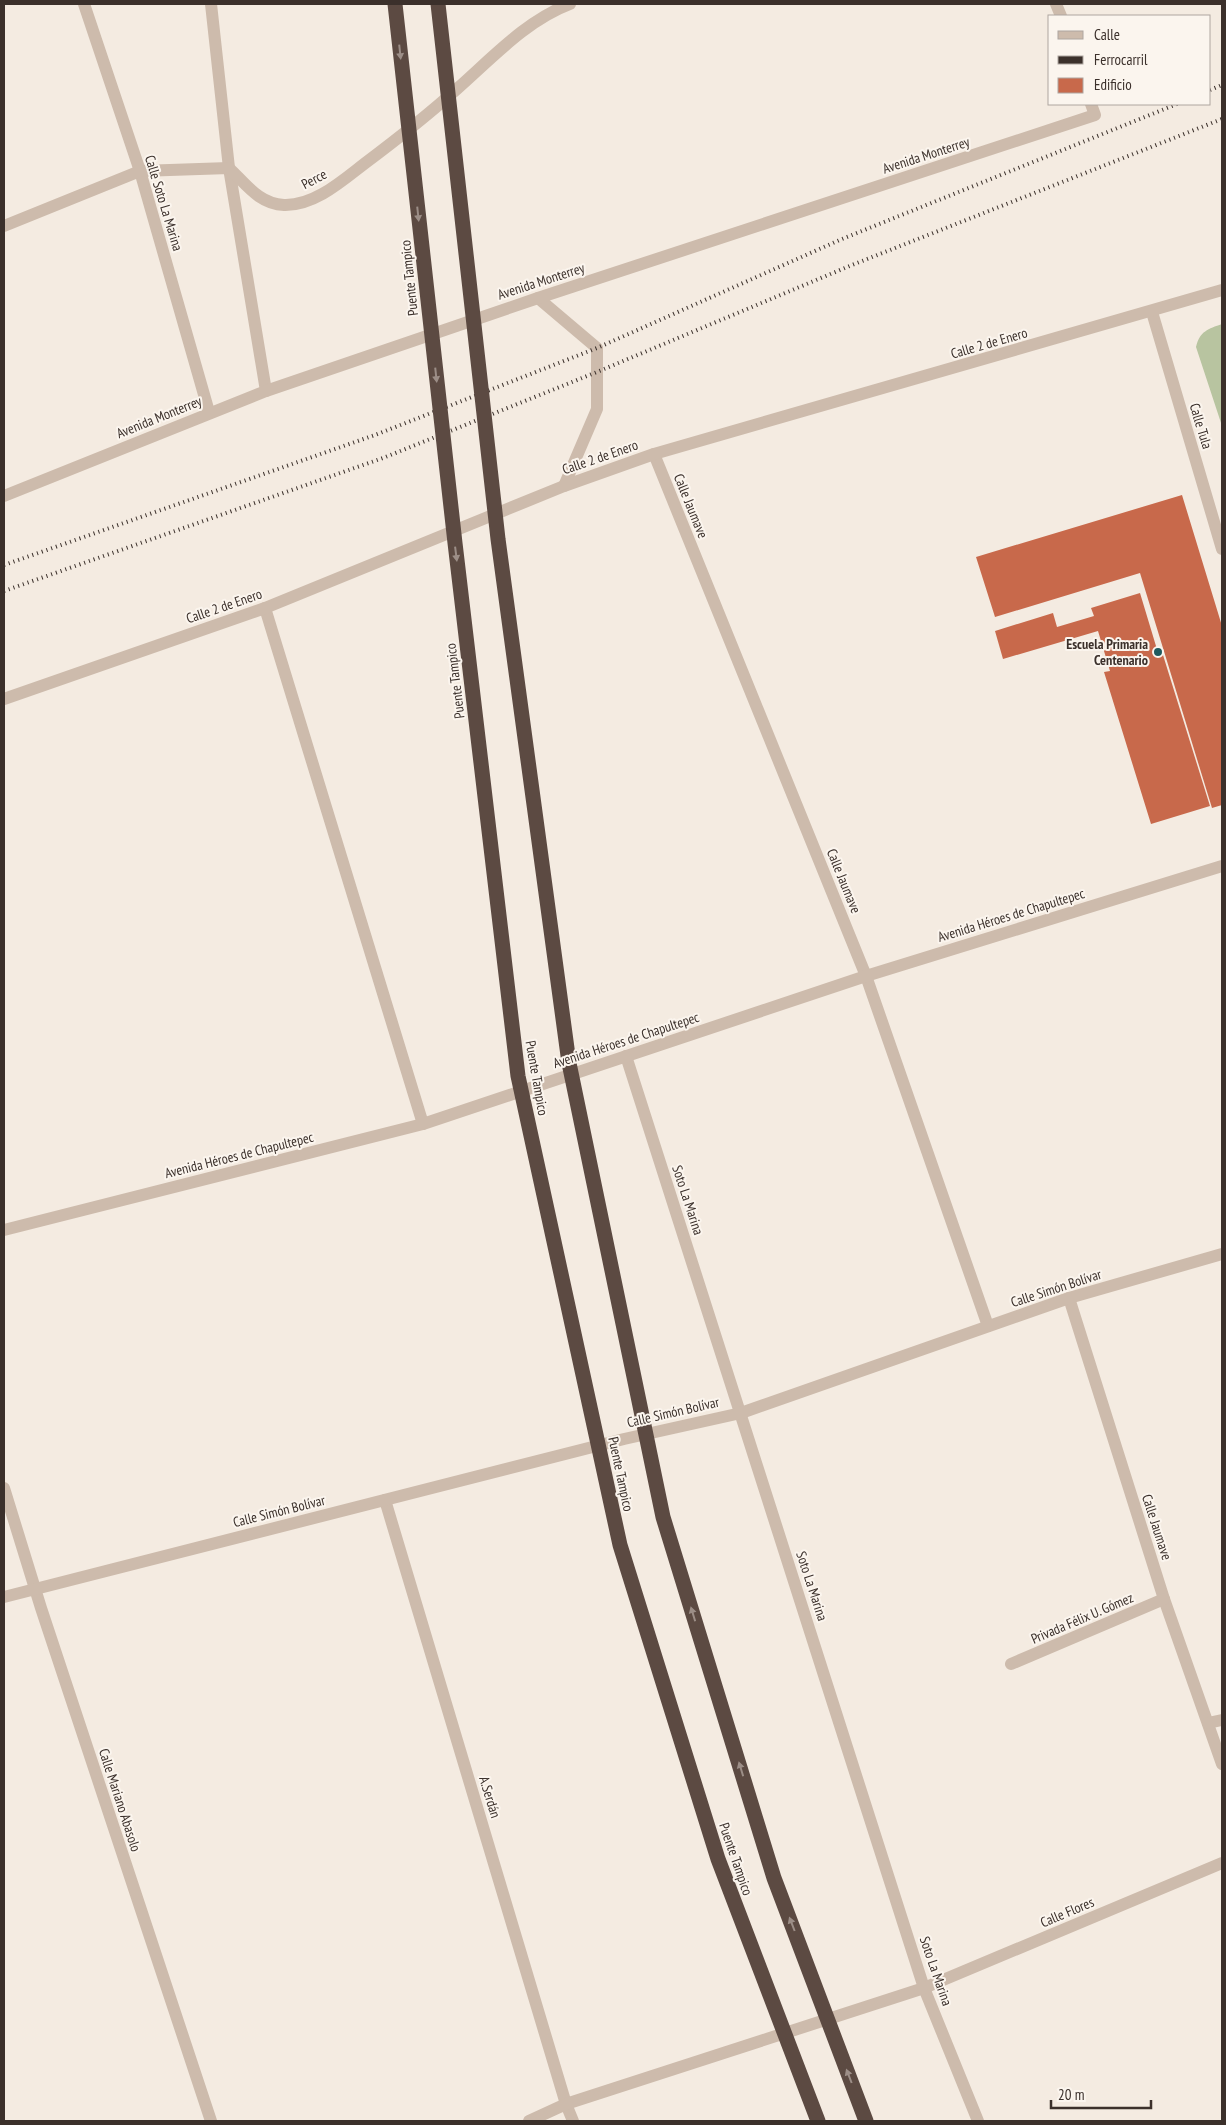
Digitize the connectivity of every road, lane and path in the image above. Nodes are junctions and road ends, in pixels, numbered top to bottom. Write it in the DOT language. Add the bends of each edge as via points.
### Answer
graph roads {
  1 [pos="84,4"];
  2 [pos="211,4"];
  3 [pos="395,4"];
  4 [pos="438,4"];
  5 [pos="570,4"];
  6 [pos="1093,109"];
  7 [pos="229,168"];
  8 [pos="140,171"];
  9 [pos="4,226"];
  10 [pos="1222,290"];
  11 [pos="538,298"];
  12 [pos="1152,312"];
  13 [pos="266,391"];
  14 [pos="210,412"];
  15 [pos="654,454"];
  16 [pos="564,486"];
  17 [pos="4,496"];
  18 [pos="1222,549"];
  19 [pos="265,608"];
  20 [pos="4,699"];
  21 [pos="1222,866"];
  22 [pos="866,976"];
  23 [pos="626,1056"];
  24 [pos="423,1124"];
  25 [pos="4,1230"];
  26 [pos="1222,1254"];
  27 [pos="1069,1298"];
  28 [pos="988,1326"];
  29 [pos="741,1413"];
  30 [pos="4,1488"];
  31 [pos="385,1500"];
  32 [pos="36,1589"];
  33 [pos="4,1597"];
  34 [pos="1164,1599"];
  35 [pos="1011,1664"];
  36 [pos="1222,1720"];
  37 [pos="1208,1723"];
  38 [pos="1222,1764"];
  39 [pos="1222,1863"];
  40 [pos="924,1988"];
  41 [pos="566,2104"];
  42 [pos="211,2121"];
  43 [pos="529,2121"];
  44 [pos="573,2121"];
  45 [pos="818,2121"];
  46 [pos="866,2121"];
  47 [pos="978,2121"];
  1 -- 8 [label="street, Calle Soto La Marina"];
  2 -- 7 [label="street"];
  3 -- 45 [label="highway, Puente Tampico, one-way, bridge" via="518,1076 620,1546 718,1859"];
  46 -- 4 [label="highway, one-way, bridge" via="774,1878 663,1517 569,1063 498,539"];
  5 -- 7 [label="street, Perce" via="558,8 521,33 420,122 343,180 310,200 285,205 262,200"];
  6 -- 11 [label="street, Avenida Monterrey"];
  7 -- 8 [label="street"];
  7 -- 13 [label="street"];
  8 -- 9 [label="street"];
  8 -- 14 [label="street, Calle Soto La Marina"];
  10 -- 12 [label="street, Calle 2 de Enero"];
  11 -- 13 [label="street, Avenida Monterrey"];
  11 -- 16 [label="street" via="597,348 597,409"];
  12 -- 15 [label="street, Calle 2 de Enero"];
  12 -- 18 [label="street, Calle Tula"];
  13 -- 14 [label="street, Avenida Monterrey"];
  14 -- 17 [label="street, Avenida Monterrey"];
  15 -- 16 [label="street, Calle 2 de Enero"];
  15 -- 22 [label="street, Calle Jaumave"];
  16 -- 19 [label="street, Calle 2 de Enero"];
  19 -- 20 [label="street, Calle 2 de Enero"];
  19 -- 24 [label="street"];
  21 -- 22 [label="street, Avenida Héroes de Chapultepec"];
  22 -- 23 [label="street, Avenida Héroes de Chapultepec"];
  22 -- 28 [label="street, Calle Jaumave"];
  23 -- 24 [label="street, Avenida Héroes de Chapultepec"];
  23 -- 29 [label="street, Soto La Marina"];
  24 -- 25 [label="street, Avenida Héroes de Chapultepec"];
  26 -- 27 [label="street, Calle Simón Bolívar"];
  27 -- 28 [label="street, Calle Simón Bolívar"];
  27 -- 34 [label="street, Calle Jaumave"];
  28 -- 29 [label="street, Calle Simón Bolívar"];
  29 -- 31 [label="street, Calle Simón Bolívar" via="624,1439"];
  29 -- 40 [label="street, Soto La Marina"];
  30 -- 32 [label="street, Calle Mariano Abasolo"];
  31 -- 32 [label="street, Calle Simón Bolívar"];
  31 -- 41 [label="street, A.Serdán"];
  32 -- 33 [label="street, Calle Simón Bolívar"];
  32 -- 42 [label="street, Calle Mariano Abasolo"];
  34 -- 35 [label="street, Privada Félix U. Gómez"];
  34 -- 37 [label="street, Calle Jaumave"];
  36 -- 37 [label="street"];
  37 -- 38 [label="street, Calle Jaumave"];
  39 -- 40 [label="street, Calle Flores"];
  40 -- 41 [label="street, Calle Flores"];
  40 -- 47 [label="street, Soto La Marina"];
  41 -- 43 [label="street, Calle Flores"];
  41 -- 44 [label="street, A.Serdán"];
}
